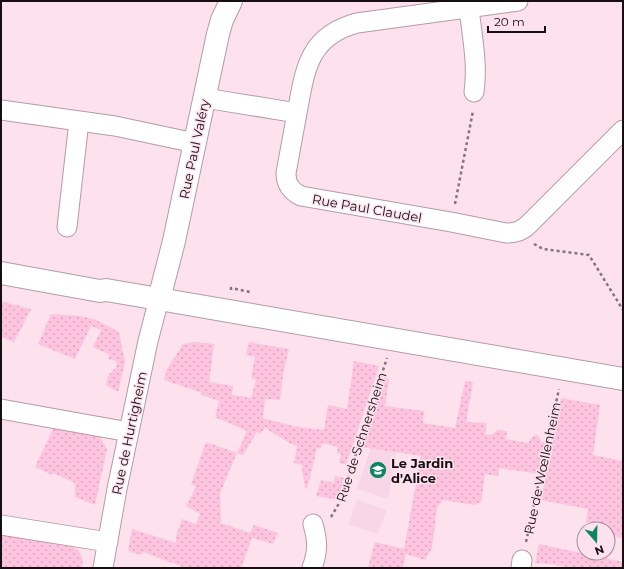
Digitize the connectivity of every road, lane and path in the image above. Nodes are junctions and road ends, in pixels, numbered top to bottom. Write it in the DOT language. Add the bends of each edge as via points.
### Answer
graph roads {
  1 [pos="231,1"];
  2 [pos="518,1"];
  3 [pos="469,8"];
  4 [pos="474,92"];
  5 [pos="205,98"];
  6 [pos="1,110"];
  7 [pos="297,113"];
  8 [pos="79,121"];
  9 [pos="623,130"];
  10 [pos="195,143"];
  11 [pos="451,222"];
  12 [pos="67,227"];
  13 [pos="522,231"];
  14 [pos="1,273"];
  15 [pos="160,298"];
  16 [pos="623,310"];
  17 [pos="392,339"];
  18 [pos="563,368"];
  19 [pos="623,379"];
  20 [pos="1,409"];
  21 [pos="129,432"];
  22 [pos="313,524"];
  23 [pos="1,525"];
  24 [pos="108,542"];
  25 [pos="522,564"];
  26 [pos="103,568"];
  27 [pos="312,568"];
  1 -- 5 [label="main road, Rue Paul Valéry" via="222,20"];
  2 -- 3 [label="street, Rue Paul Claudel"];
  3 -- 4 [label="street" via="476,66"];
  3 -- 7 [label="street, Rue Paul Claudel" via="357,23 335,31 324,40 309,60"];
  4 -- 11 [label="path" via="473,113"];
  5 -- 7 [label="street"];
  5 -- 10 [label="main road, Rue Paul Valéry"];
  6 -- 8 [label="street"];
  7 -- 11 [label="street, Rue Paul Claudel" via="286,173 286,181 294,192 301,196"];
  8 -- 10 [label="street"];
  8 -- 12 [label="street"];
  9 -- 13 [label="street"];
  10 -- 15 [label="main road, Rue Paul Valéry"];
  11 -- 13 [label="street, Rue Paul Claudel" via="506,233"];
  13 -- 16 [label="path" via="543,249 589,256"];
  14 -- 15 [label="main road"];
  15 -- 17 [label="main road"];
  15 -- 21 [label="street, Rue de Hurtigheim"];
  17 -- 18 [label="main road"];
  17 -- 22 [label="path, Rue de Schnersheim" via="341,500 326,523"];
  18 -- 19 [label="main road"];
  18 -- 25 [label="path, Rue de Wœllenheim"];
  20 -- 21 [label="street"];
  21 -- 24 [label="street, Rue de Hurtigheim"];
  22 -- 27 [label="street" via="317,546"];
  23 -- 24 [label="street"];
  24 -- 26 [label="street, Rue de Hurtigheim"];
}
